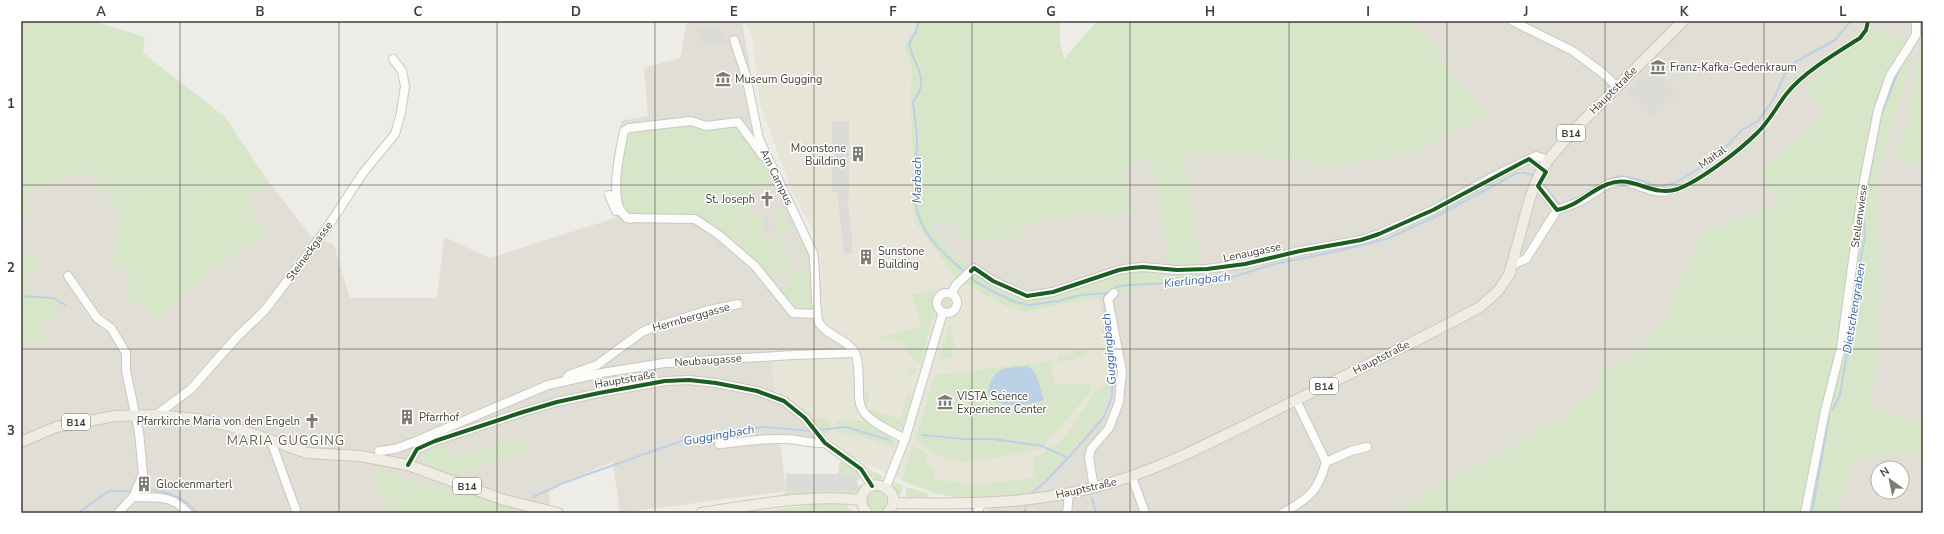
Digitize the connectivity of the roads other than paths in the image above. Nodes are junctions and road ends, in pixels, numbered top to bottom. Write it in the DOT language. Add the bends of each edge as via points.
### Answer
graph roads {
  1 [pos="1512,21"];
  2 [pos="1683,21"];
  3 [pos="1916,21"];
  4 [pos="734,40"];
  5 [pos="393,59"];
  6 [pos="1617,87"];
  7 [pos="1548,160"];
  8 [pos="775,173"];
  9 [pos="1537,180"];
  10 [pos="1665,192"];
  11 [pos="609,195"];
  12 [pos="1557,210"];
  13 [pos="631,219"];
  14 [pos="1512,265"];
  15 [pos="68,276"];
  16 [pos="1114,293"];
  17 [pos="951,294"];
  18 [pos="738,304"];
  19 [pos="943,312"];
  20 [pos="817,314"];
  21 [pos="856,356"];
  22 [pos="564,381"];
  23 [pos="1296,400"];
  24 [pos="135,415"];
  25 [pos="156,415"];
  26 [pos="905,439"];
  27 [pos="271,441"];
  28 [pos="21,442"];
  29 [pos="825,443"];
  30 [pos="719,444"];
  31 [pos="416,445"];
  32 [pos="1367,448"];
  33 [pos="379,451"];
  34 [pos="1326,462"];
  35 [pos="408,465"];
  36 [pos="1132,477"];
  37 [pos="872,486"];
  38 [pos="886,487"];
  39 [pos="1094,488"];
  40 [pos="135,493"];
  41 [pos="1069,493"];
  42 [pos="861,500"];
  43 [pos="893,503"];
  44 [pos="979,509"];
  45 [pos="526,510"];
  46 [pos="118,513"];
  47 [pos="188,513"];
  48 [pos="297,513"];
  49 [pos="558,513"];
  50 [pos="701,513"];
  51 [pos="867,513"];
  52 [pos="887,513"];
  53 [pos="1067,513"];
  54 [pos="1145,513"];
  55 [pos="1282,513"];
  56 [pos="1805,513"];
  1 -- 6 [label="street" via="1567,47"];
  2 -- 6 [label="main road, Hauptstraße / B14"];
  3 -- 56 [label="street, Stellenwiese" via="1916,35 1890,76 1878,110 1863,186 1841,348 1825,411"];
  4 -- 8 [label="street, Am Campus" via="746,76 757,133"];
  5 -- 25 [label="street, Steineckgasse" via="402,71 405,86 395,134 363,173 325,231 266,310 236,338 191,389"];
  6 -- 7 [label="main road, Hauptstraße / B14" via="1571,132"];
  7 -- 9 [label="main road, Hauptstraße / B14"];
  7 -- 17 [label="street, Lenaugasse" via="1536,156 1433,210 1361,240 1292,252 1245,264 1207,269 1143,267 1119,270 1053,292 1026,296 993,281 974,268"];
  8 -- 13 [label="street" via="738,122 706,126 691,121 629,128 624,131 616,190 618,205 623,215"];
  8 -- 20 [label="street, Am Campus" via="813,253"];
  9 -- 12 [label="street"];
  9 -- 14 [label="main road, Hauptstraße / B14" via="1523,220"];
  10 -- 12 [label="street" via="1624,181 1608,184 1579,202"];
  11 -- 13 [label="street" via="618,213"];
  12 -- 14 [label="street" via="1526,259"];
  13 -- 20 [label="street" via="695,219 719,235 755,266 793,312"];
  14 -- 23 [label="main road, Hauptstraße / B14" via="1498,292 1480,307"];
  15 -- 24 [label="street" via="97,318 111,328 126,353 126,372"];
  16 -- 39 [label="street" via="1108,299 1122,371 1119,402 1109,428 1091,449 1089,457"];
  17 -- 19 [label="street" via="944,294 938,299 937,305"];
  17 -- 19 [label="street" via="957,300 957,307 951,313"];
  18 -- 22 [label="street, Herrnberggasse" via="705,311 642,332 596,365 569,375"];
  19 -- 26 [label="street"];
  20 -- 21 [label="street" via="820,324 850,346"];
  21 -- 22 [label="street, Neubaugasse" via="792,355 664,363"];
  21 -- 26 [label="street" via="860,404 868,417"];
  22 -- 31 [label="street, Neubaugasse" via="529,392"];
  23 -- 34 [label="street"];
  23 -- 36 [label="main road, Hauptstraße / B14" via="1188,454"];
  24 -- 25 [label="main road, B14"];
  24 -- 28 [label="main road, B14" via="115,416 56,427"];
  24 -- 40 [label="street" via="144,474"];
  25 -- 27 [label="main road, B14" via="198,419 230,426"];
  26 -- 38 [label="street"];
  27 -- 35 [label="main road, B14" via="307,453 360,456"];
  27 -- 48 [label="street"];
  29 -- 30 [label="street" via="773,439"];
  29 -- 31 [label="street, Hauptstraße" via="798,410 772,395 689,380 665,381 557,402"];
  29 -- 37 [label="street, Hauptstraße" via="861,469"];
  31 -- 33 [label="street"];
  31 -- 35 [label="street"];
  32 -- 34 [label="street" via="1350,451"];
  34 -- 55 [label="street" via="1321,479 1310,496"];
  35 -- 45 [label="main road, B14"];
  36 -- 39 [label="main road, Hauptstraße / B14"];
  36 -- 54 [label="street"];
  37 -- 38 [label="main road"];
  37 -- 42 [label="main road" via="863,494"];
  38 -- 43 [label="main road" via="891,492"];
  39 -- 41 [label="main road, Hauptstraße / B14"];
  40 -- 46 [label="street"];
  40 -- 47 [label="street" via="168,498 180,504"];
  41 -- 44 [label="main road, Hauptstraße / B14"];
  41 -- 53 [label="street"];
  42 -- 50 [label="main road" via="783,500"];
  42 -- 51 [label="main road"];
  43 -- 44 [label="main road, Hauptstraße / B14"];
  43 -- 52 [label="main road"];
  45 -- 49 [label="main road, B14"];
}
